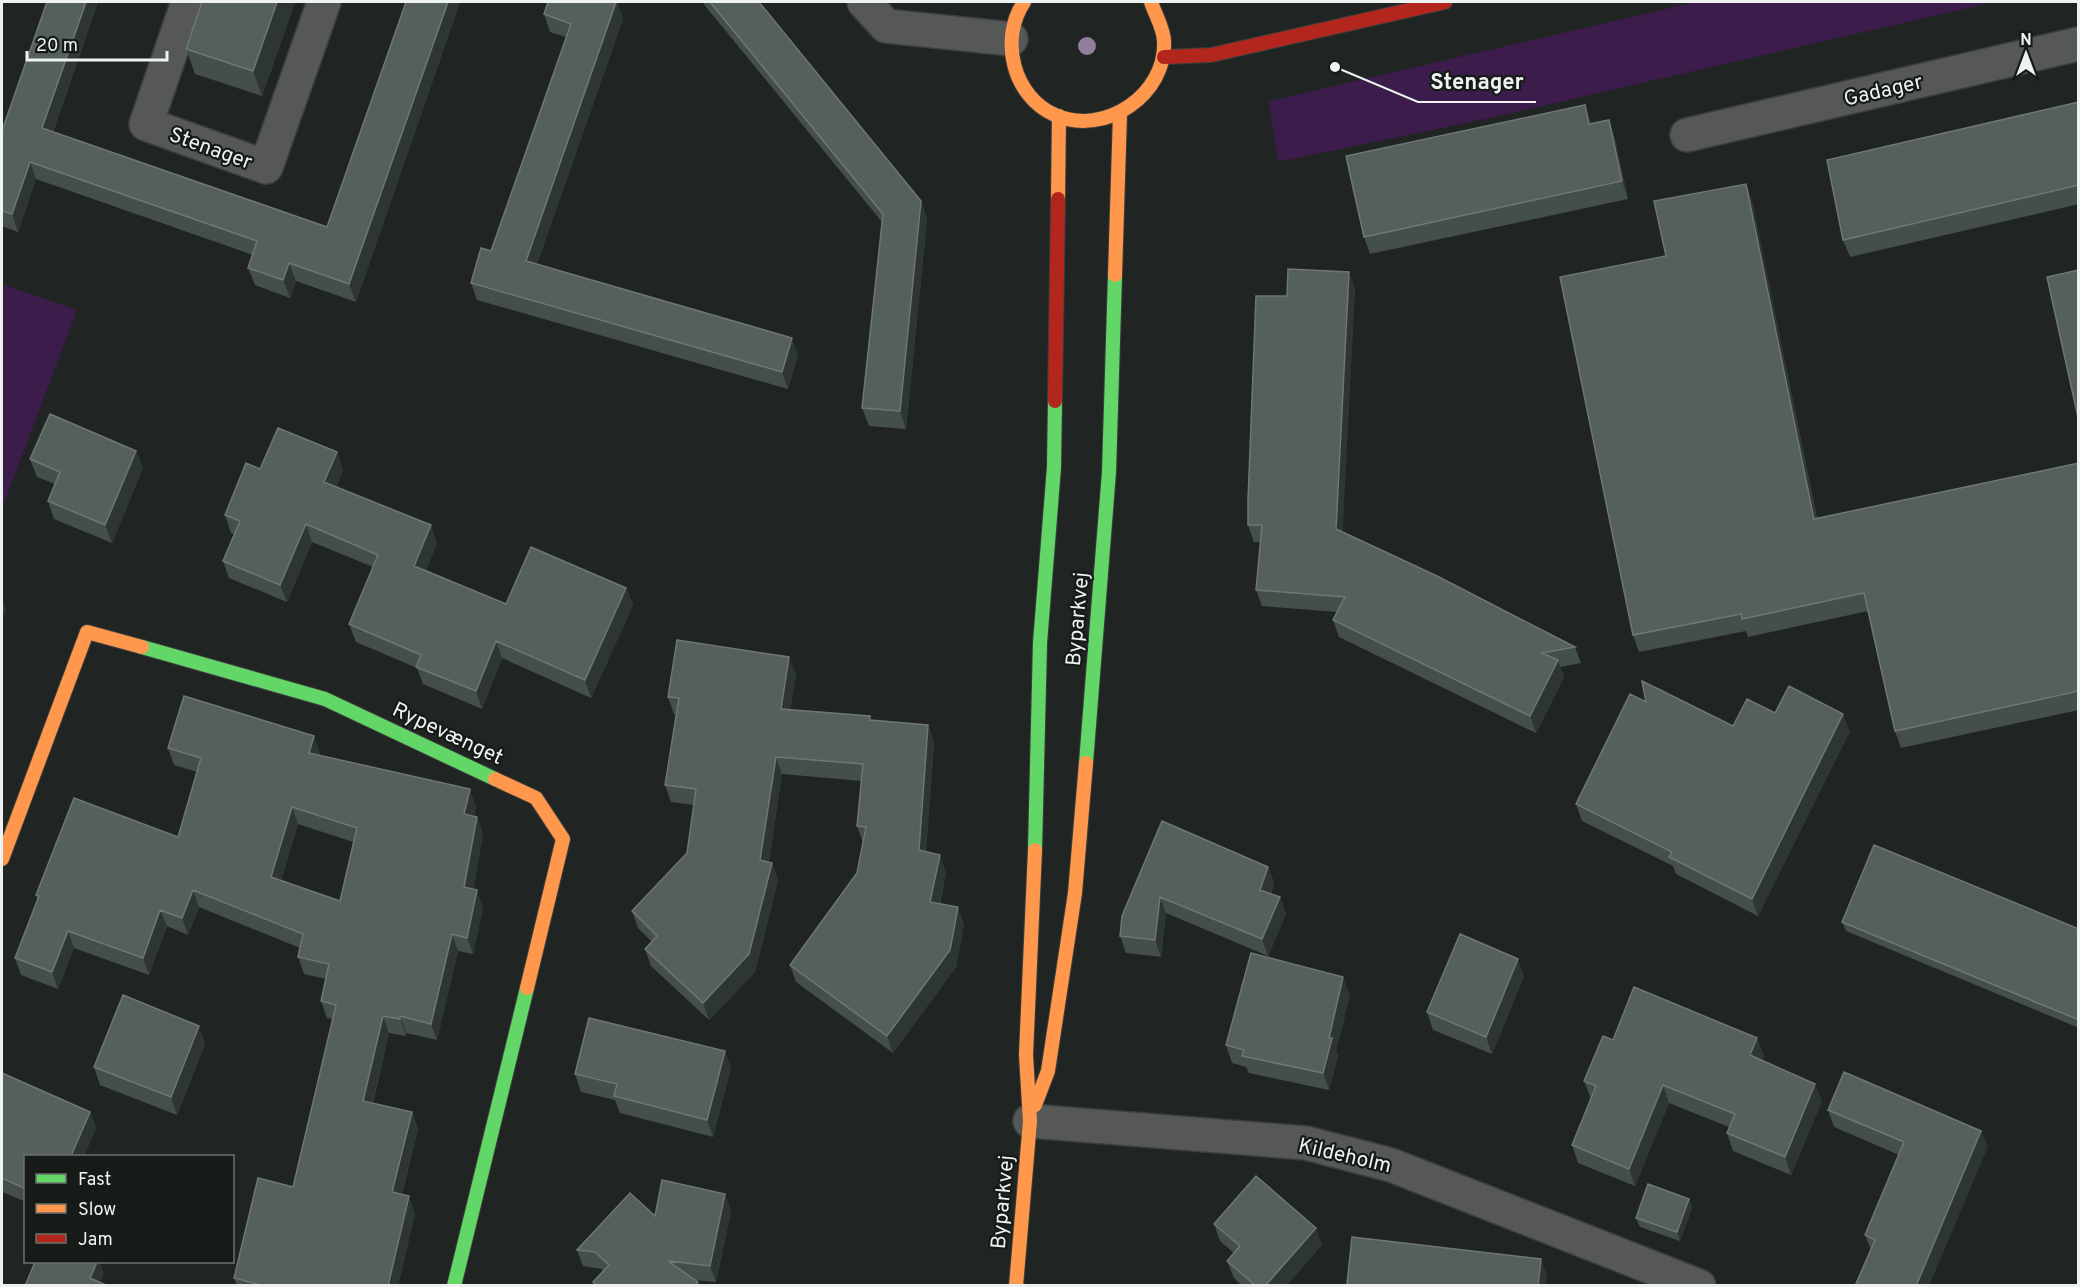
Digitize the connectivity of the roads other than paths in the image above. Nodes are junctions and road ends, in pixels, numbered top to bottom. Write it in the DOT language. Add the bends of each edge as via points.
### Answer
graph roads {
  1 [pos="188,2"];
  2 [pos="324,2"];
  3 [pos="864,2"];
  4 [pos="1024,2"];
  5 [pos="1151,2"];
  6 [pos="1444,2"];
  7 [pos="1011,39"];
  8 [pos="2079,44"];
  9 [pos="1164,57"];
  10 [pos="1120,114"];
  11 [pos="1059,116"];
  12 [pos="1687,135"];
  13 [pos="2,859"];
  14 [pos="1029,1121"];
  15 [pos="1642,1274"];
  16 [pos="454,1286"];
  17 [pos="1016,1286"];
  18 [pos="1699,1286"];
  1 -- 2 [label="street, Stenager" via="146,124 266,167"];
  3 -- 7 [label="street" via="886,26"];
  4 -- 7 [label="street"];
  5 -- 9 [label="street" via="1163,26"];
  6 -- 9 [label="street" via="1211,55"];
  7 -- 11 [label="street" via="1013,63 1023,85 1045,109"];
  8 -- 12 [label="street, Gadager"];
  9 -- 10 [label="street" via="1149,91"];
  10 -- 11 [label="street" via="1090,121"];
  10 -- 14 [label="street, Byparkvej" via="1109,472 1075,893 1048,1071"];
  11 -- 14 [label="street, Byparkvej" via="1054,467 1040,644 1026,1055"];
  13 -- 16 [label="street, Rypevænget" via="87,632 325,699 536,798 563,839"];
  14 -- 15 [label="street, Kildeholm" via="1306,1143 1391,1164"];
  14 -- 17 [label="street, Byparkvej"];
  15 -- 18 [label="street, Kildeholm"];
}
